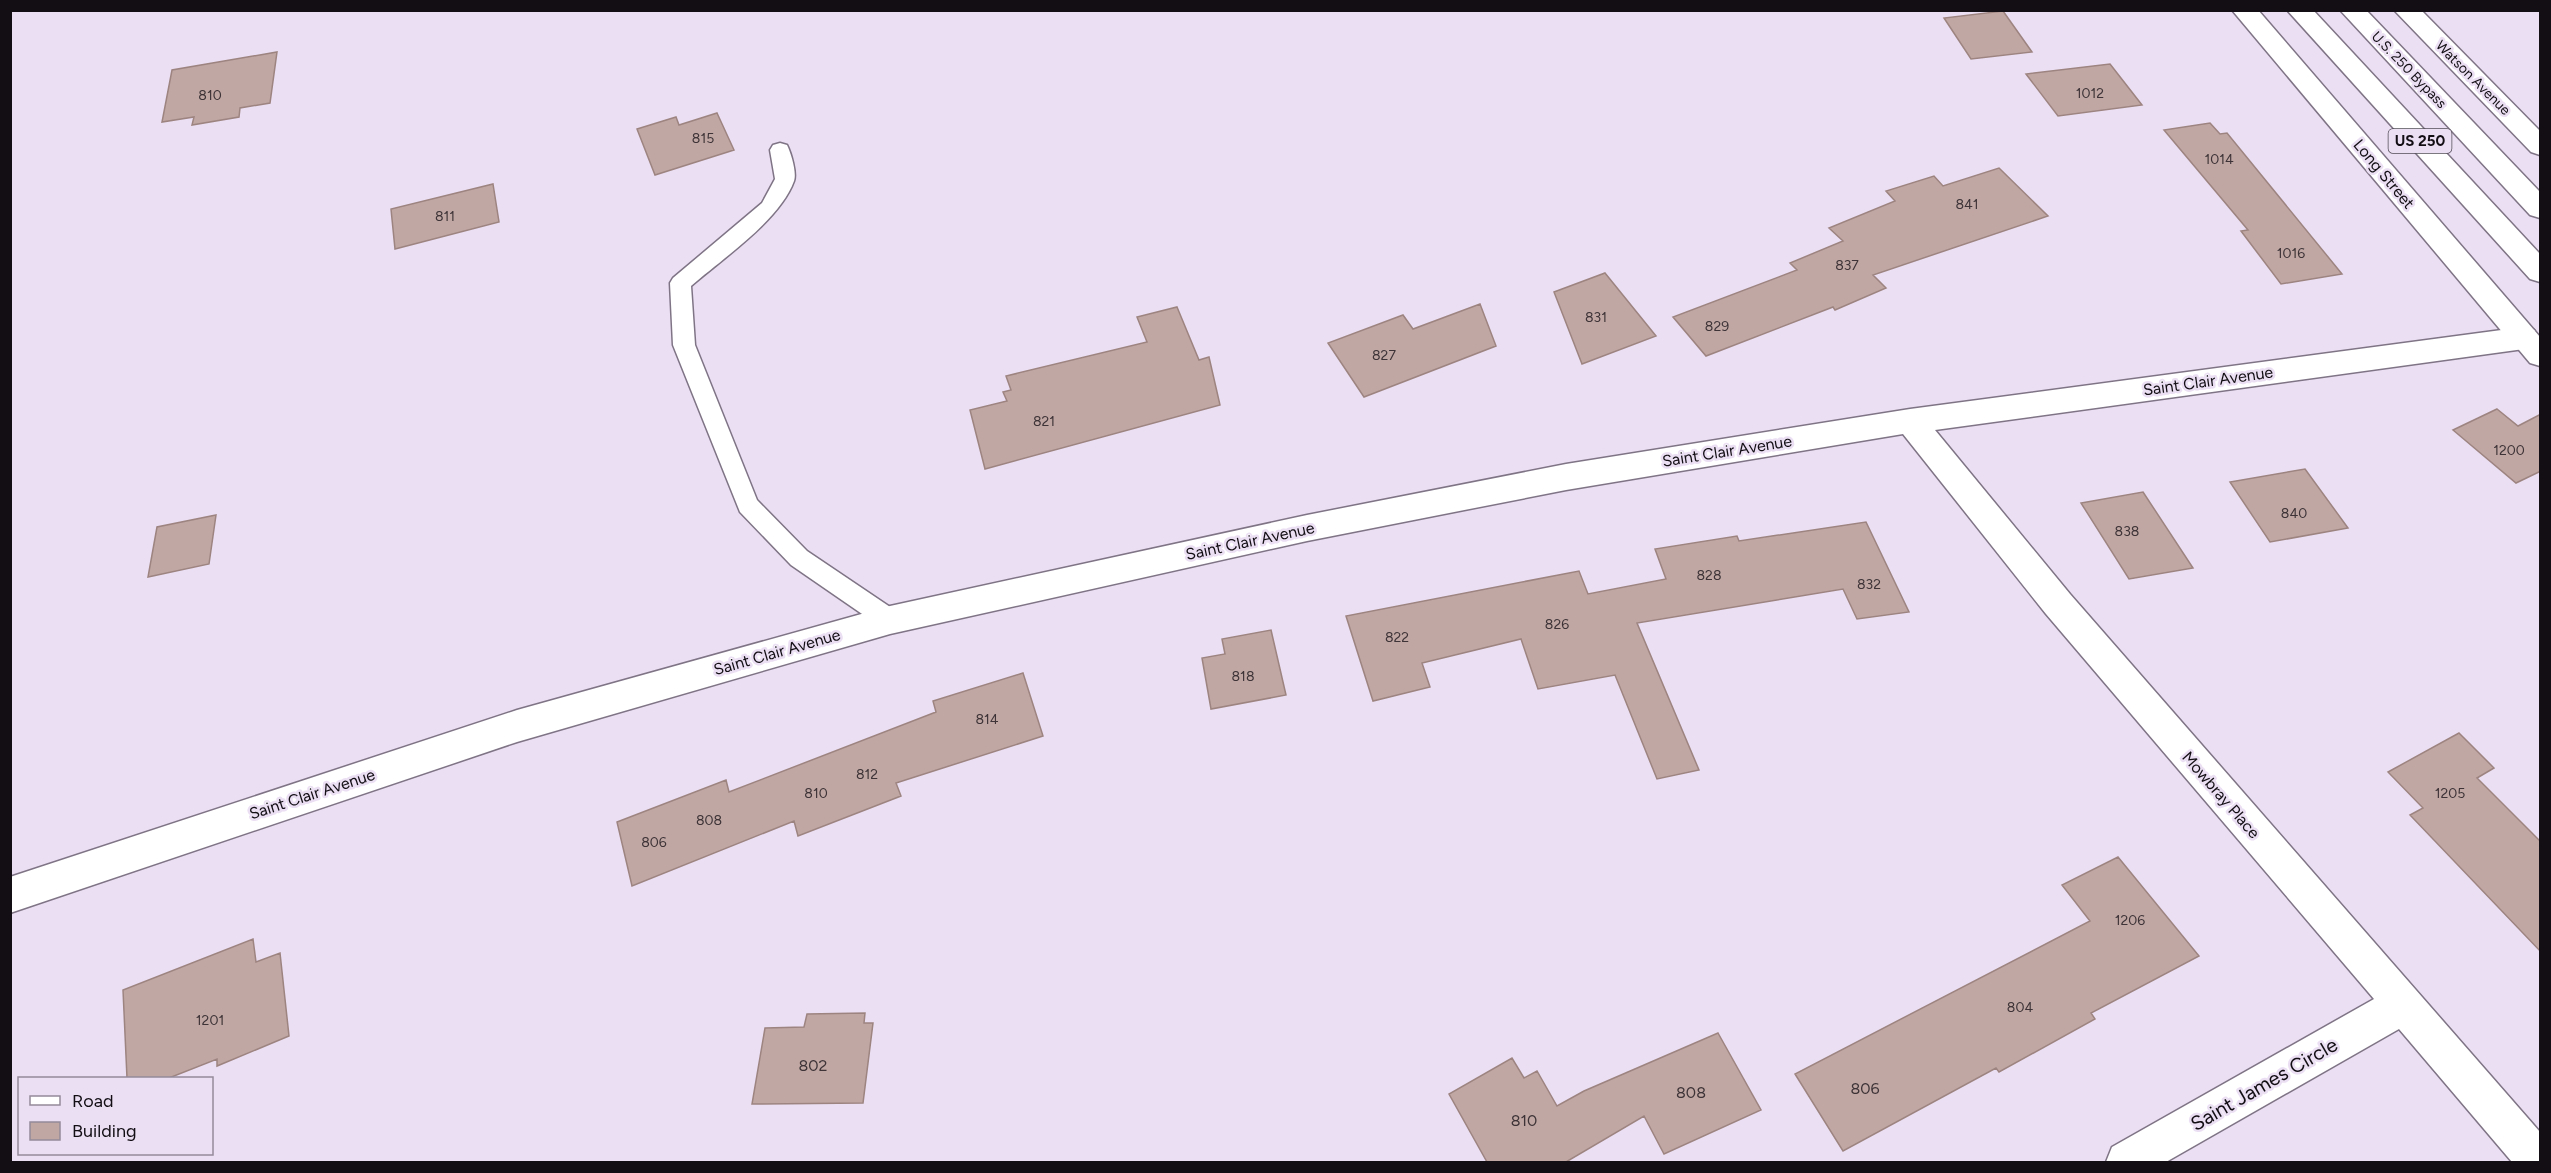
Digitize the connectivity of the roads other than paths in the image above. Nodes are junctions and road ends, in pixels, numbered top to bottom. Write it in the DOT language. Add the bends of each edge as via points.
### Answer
graph roads {
  1 [pos="2244,10"];
  2 [pos="2299,10"];
  3 [pos="2352,10"];
  4 [pos="2406,10"];
  5 [pos="2541,146"];
  6 [pos="780,150"];
  7 [pos="2541,208"];
  8 [pos="2541,272"];
  9 [pos="2532,347"];
  10 [pos="1910,421"];
  11 [pos="890,620"];
  12 [pos="10,895"];
  13 [pos="2402,1005"];
  14 [pos="2127,1162"];
  15 [pos="2539,1162"];
  1 -- 9 [label="main road, Long Street"];
  2 -- 8 [label="main road, US 250"];
  3 -- 7 [label="main road, U.S. 250 Bypass / US 250"];
  4 -- 5 [label="main road, Watson Avenue"];
  6 -- 11 [label="lane" via="785,179 769,208 680,283 684,345 748,505 799,558"];
  9 -- 10 [label="main road, Saint Clair Avenue"];
  10 -- 11 [label="main road, Saint Clair Avenue" via="1566,477 1307,528"];
  10 -- 13 [label="main road, Mowbray Place" via="2058,604"];
  11 -- 12 [label="main road, Saint Clair Avenue" via="517,726"];
  13 -- 14 [label="main road, Saint James Circle"];
  13 -- 15 [label="main road, Mowbray Place"];
}
